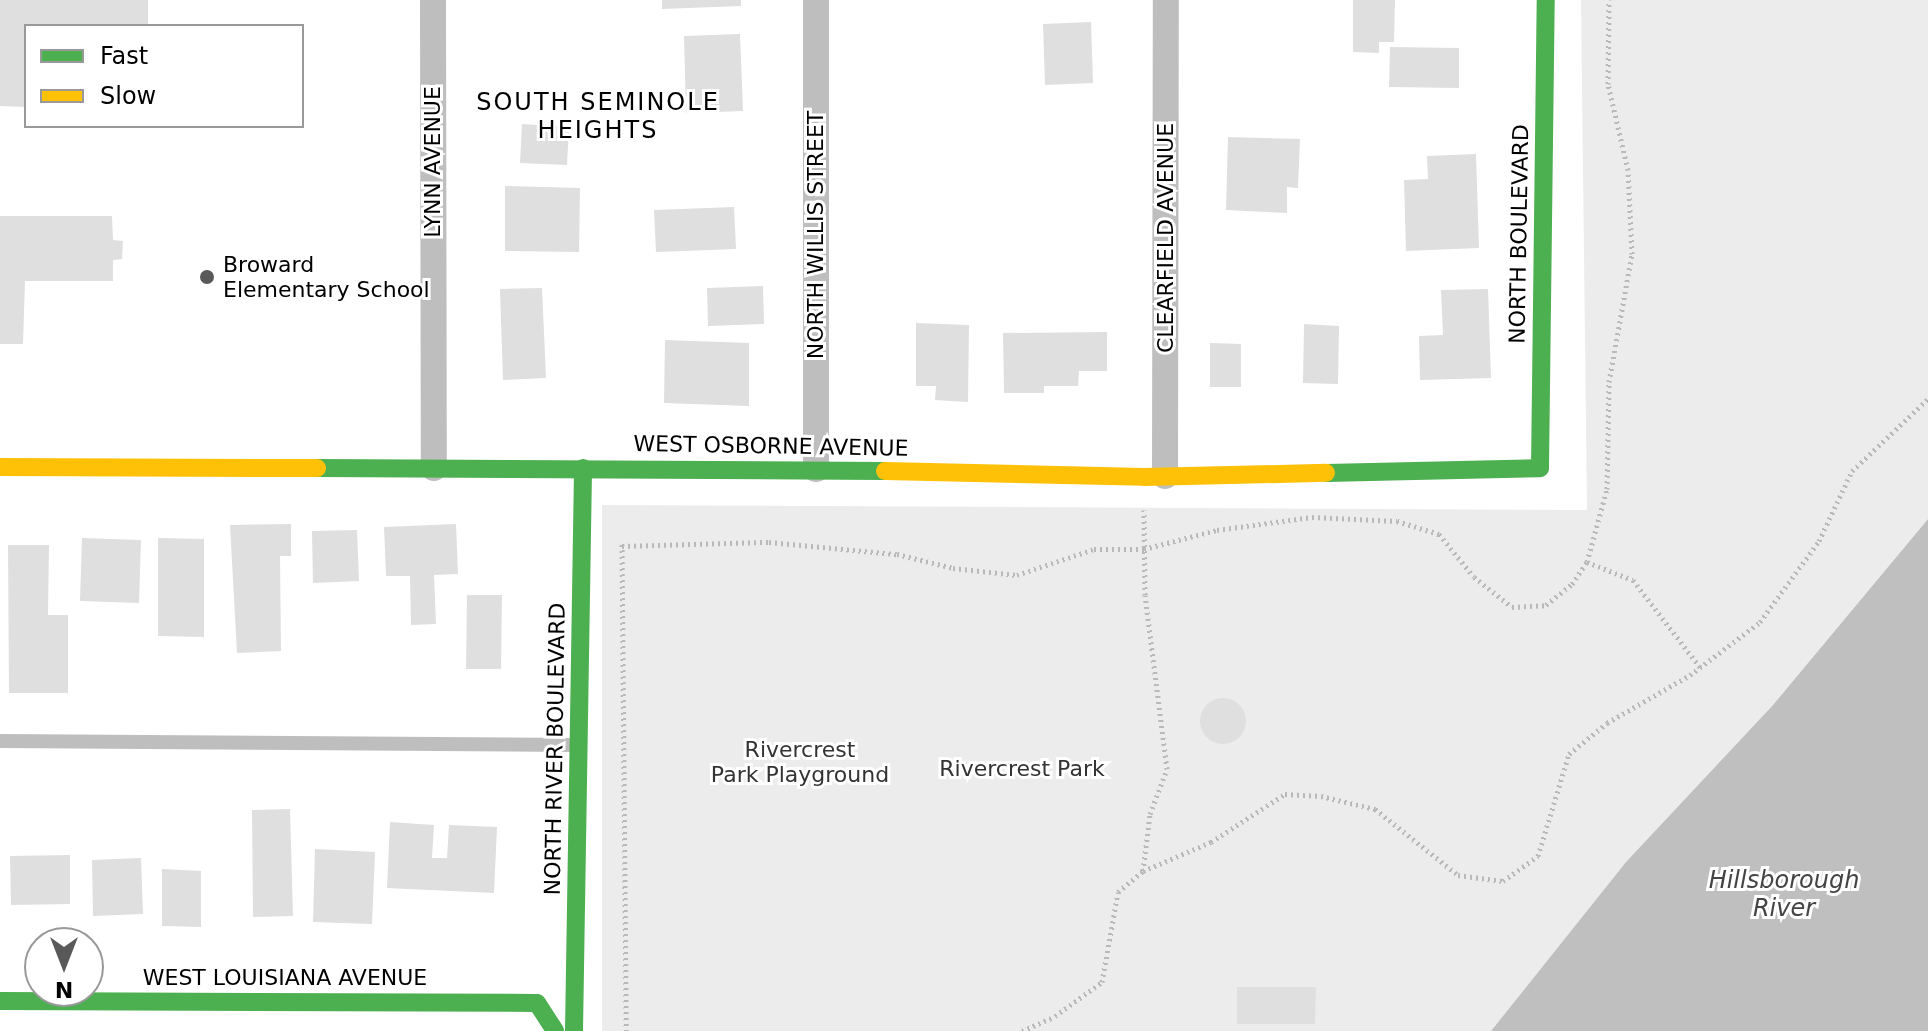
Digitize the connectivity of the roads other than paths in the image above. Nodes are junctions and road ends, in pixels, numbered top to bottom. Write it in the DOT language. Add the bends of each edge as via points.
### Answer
graph roads {
  1 [pos="433,0"];
  2 [pos="816,0"];
  3 [pos="1166,0"];
  4 [pos="1546,0"];
  5 [pos="0,467"];
  6 [pos="434,468"];
  7 [pos="583,468"];
  8 [pos="1540,468"];
  9 [pos="816,469"];
  10 [pos="1165,476"];
  11 [pos="0,741"];
  12 [pos="580,745"];
  13 [pos="0,1001"];
  14 [pos="555,1031"];
  15 [pos="574,1031"];
  1 -- 6 [label="street, LYNN AVENUE"];
  2 -- 9 [label="street, NORTH WILLIS STREET"];
  3 -- 10 [label="street, CLEARFIELD AVENUE"];
  4 -- 8 [label="street, NORTH BOULEVARD"];
  5 -- 6 [label="street, WEST OSBORNE AVENUE"];
  6 -- 7 [label="street, WEST OSBORNE AVENUE"];
  7 -- 9 [label="street, WEST OSBORNE AVENUE"];
  7 -- 12 [label="street, NORTH RIVER BOULEVARD"];
  8 -- 10 [label="street, WEST OSBORNE AVENUE"];
  9 -- 10 [label="street, WEST OSBORNE AVENUE"];
  11 -- 12 [label="lane"];
  12 -- 15 [label="street, NORTH RIVER BOULEVARD"];
  13 -- 14 [label="street, WEST LOUISIANA AVENUE" via="537,1003"];
}
